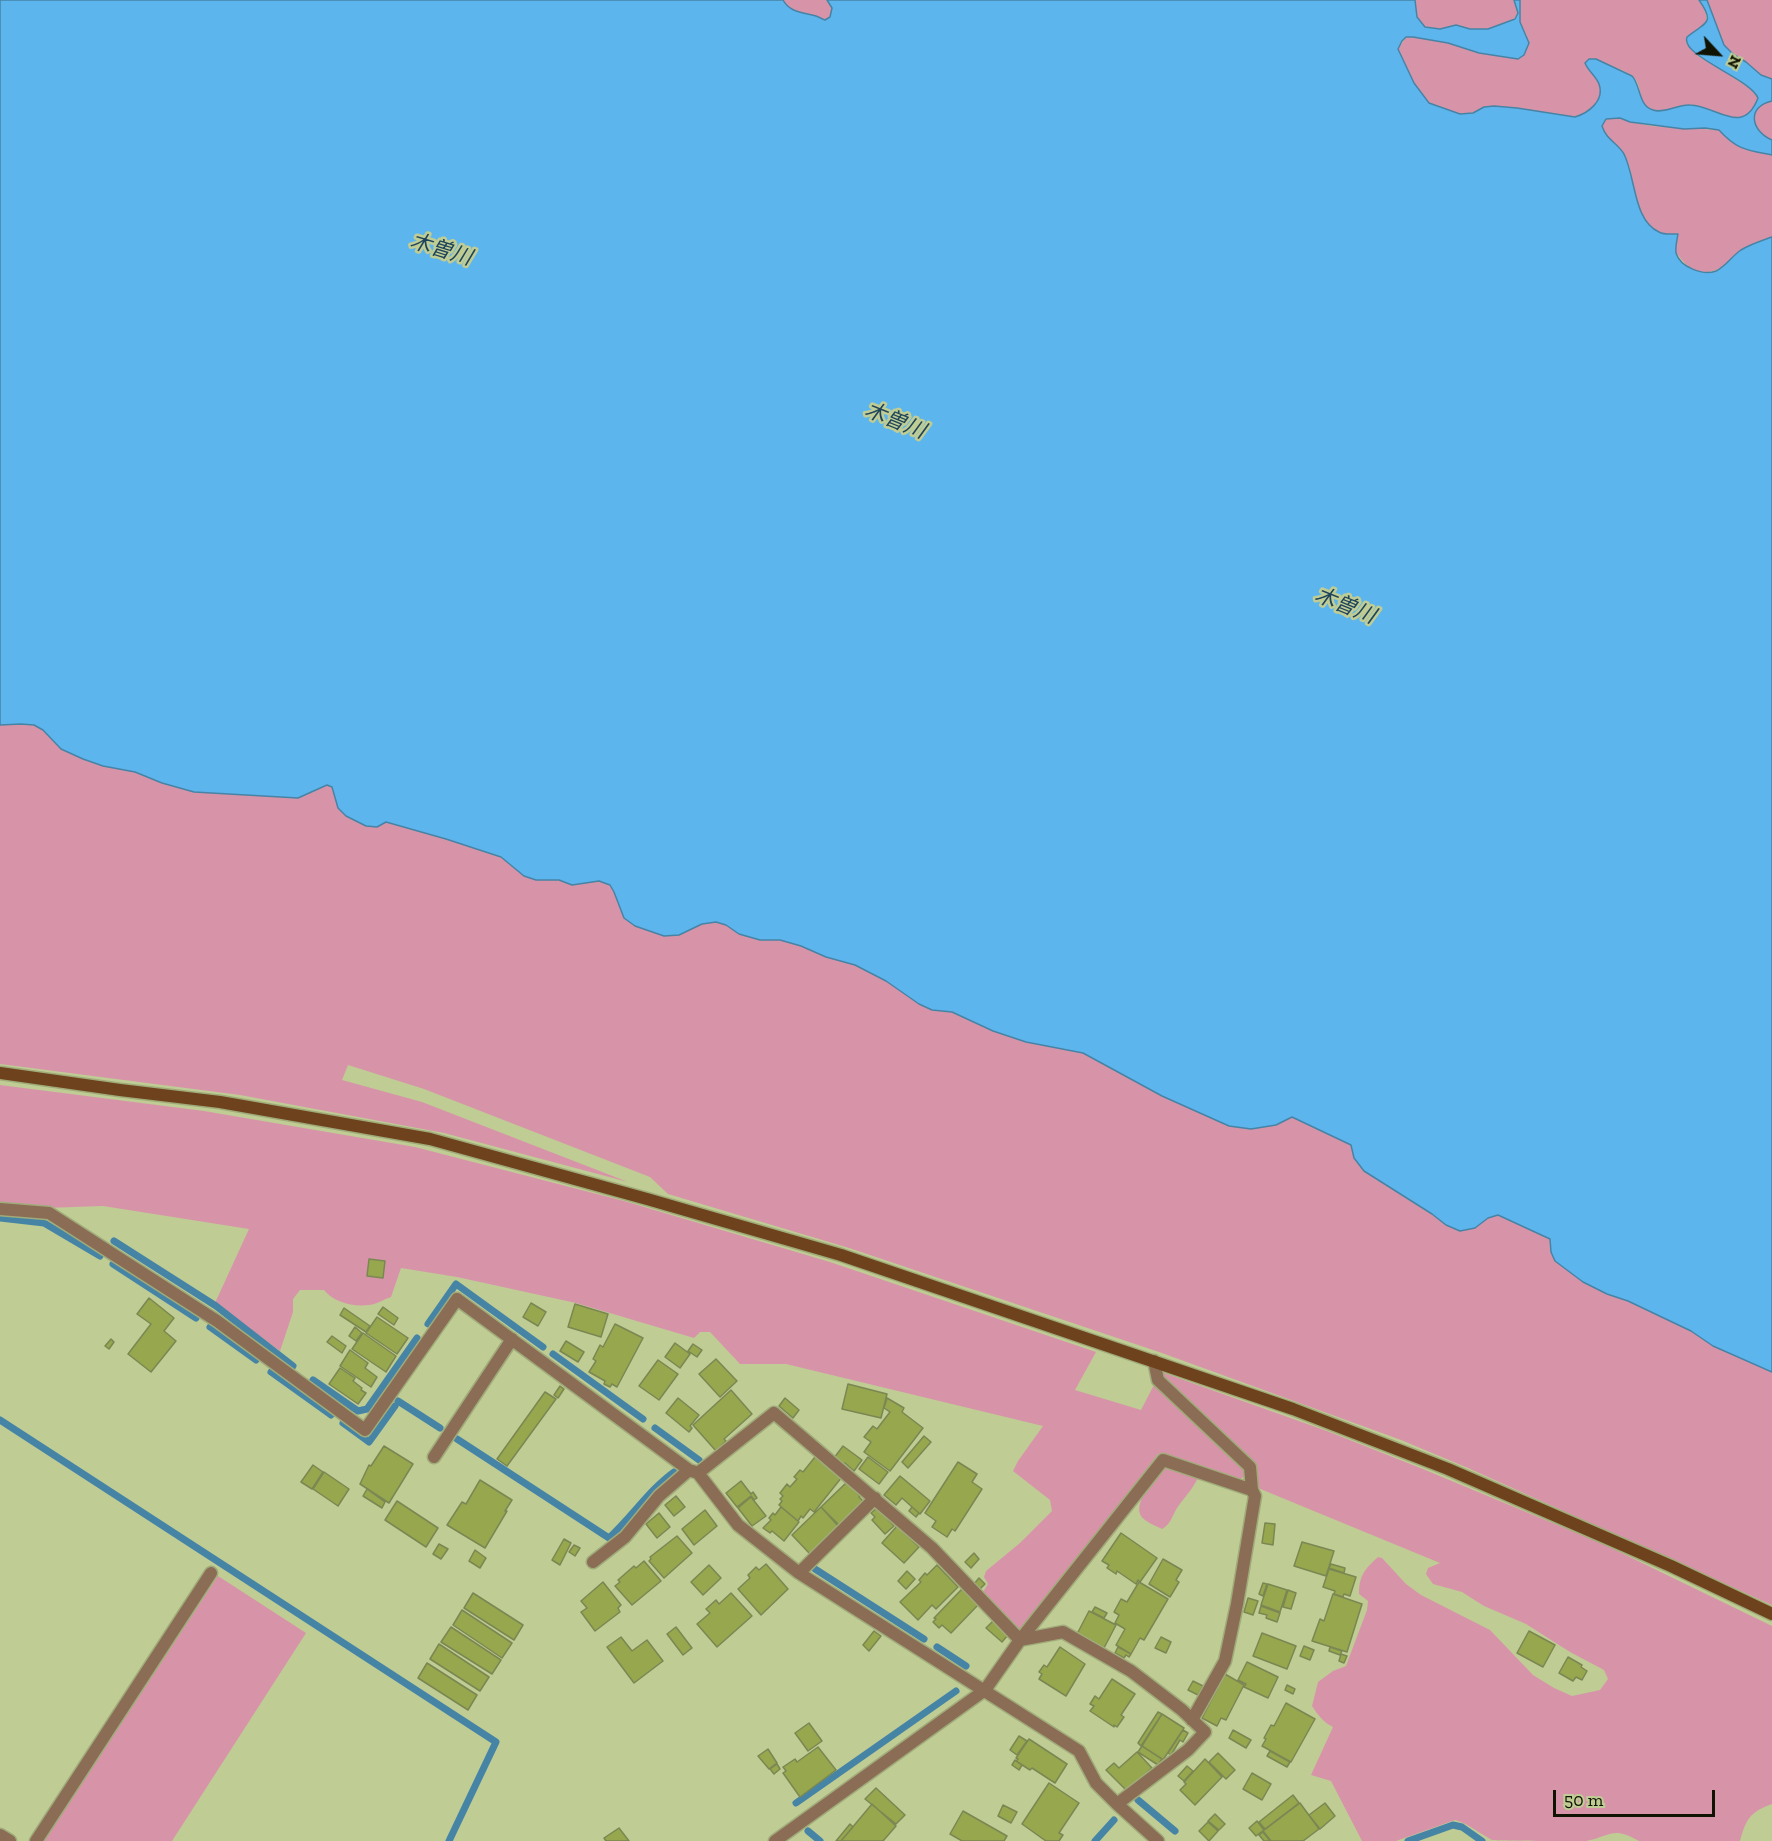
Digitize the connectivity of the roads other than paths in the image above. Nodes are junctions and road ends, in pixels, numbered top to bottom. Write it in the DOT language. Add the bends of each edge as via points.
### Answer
graph roads {
  1 [pos="0,1073"];
  2 [pos="0,1209"];
  3 [pos="512,1339"];
  4 [pos="1154,1361"];
  5 [pos="434,1457"];
  6 [pos="694,1471"];
  7 [pos="1252,1490"];
  8 [pos="875,1498"];
  9 [pos="593,1562"];
  10 [pos="211,1573"];
  11 [pos="800,1573"];
  12 [pos="1772,1614"];
  13 [pos="1020,1640"];
  14 [pos="985,1690"];
  15 [pos="1192,1720"];
  16 [pos="1117,1804"];
  17 [pos="0,1835"];
  18 [pos="10,1841"];
  19 [pos="36,1841"];
  20 [pos="775,1841"];
  21 [pos="1158,1841"];
  1 -- 4 [label="street" via="220,1102 430,1139 841,1256"];
  2 -- 3 [label="street" via="49,1213 217,1321 365,1430 457,1299"];
  3 -- 5 [label="street"];
  3 -- 6 [label="street"];
  4 -- 7 [label="street" via="1158,1380 1250,1467"];
  4 -- 12 [label="street" via="1448,1469"];
  6 -- 8 [label="street" via="774,1413"];
  6 -- 9 [label="street" via="660,1496 625,1537"];
  6 -- 11 [label="street" via="738,1525"];
  7 -- 13 [label="street" via="1163,1460"];
  7 -- 15 [label="street" via="1255,1496 1225,1661"];
  8 -- 11 [label="street"];
  8 -- 13 [label="street" via="932,1548"];
  10 -- 19 [label="street"];
  11 -- 14 [label="street"];
  13 -- 14 [label="street"];
  13 -- 15 [label="street" via="1063,1632 1131,1671"];
  14 -- 16 [label="street" via="1079,1751 1096,1783"];
  14 -- 20 [label="street"];
  15 -- 16 [label="street" via="1205,1732 1188,1750"];
  16 -- 21 [label="street"];
  17 -- 18 [label="street"];
}
